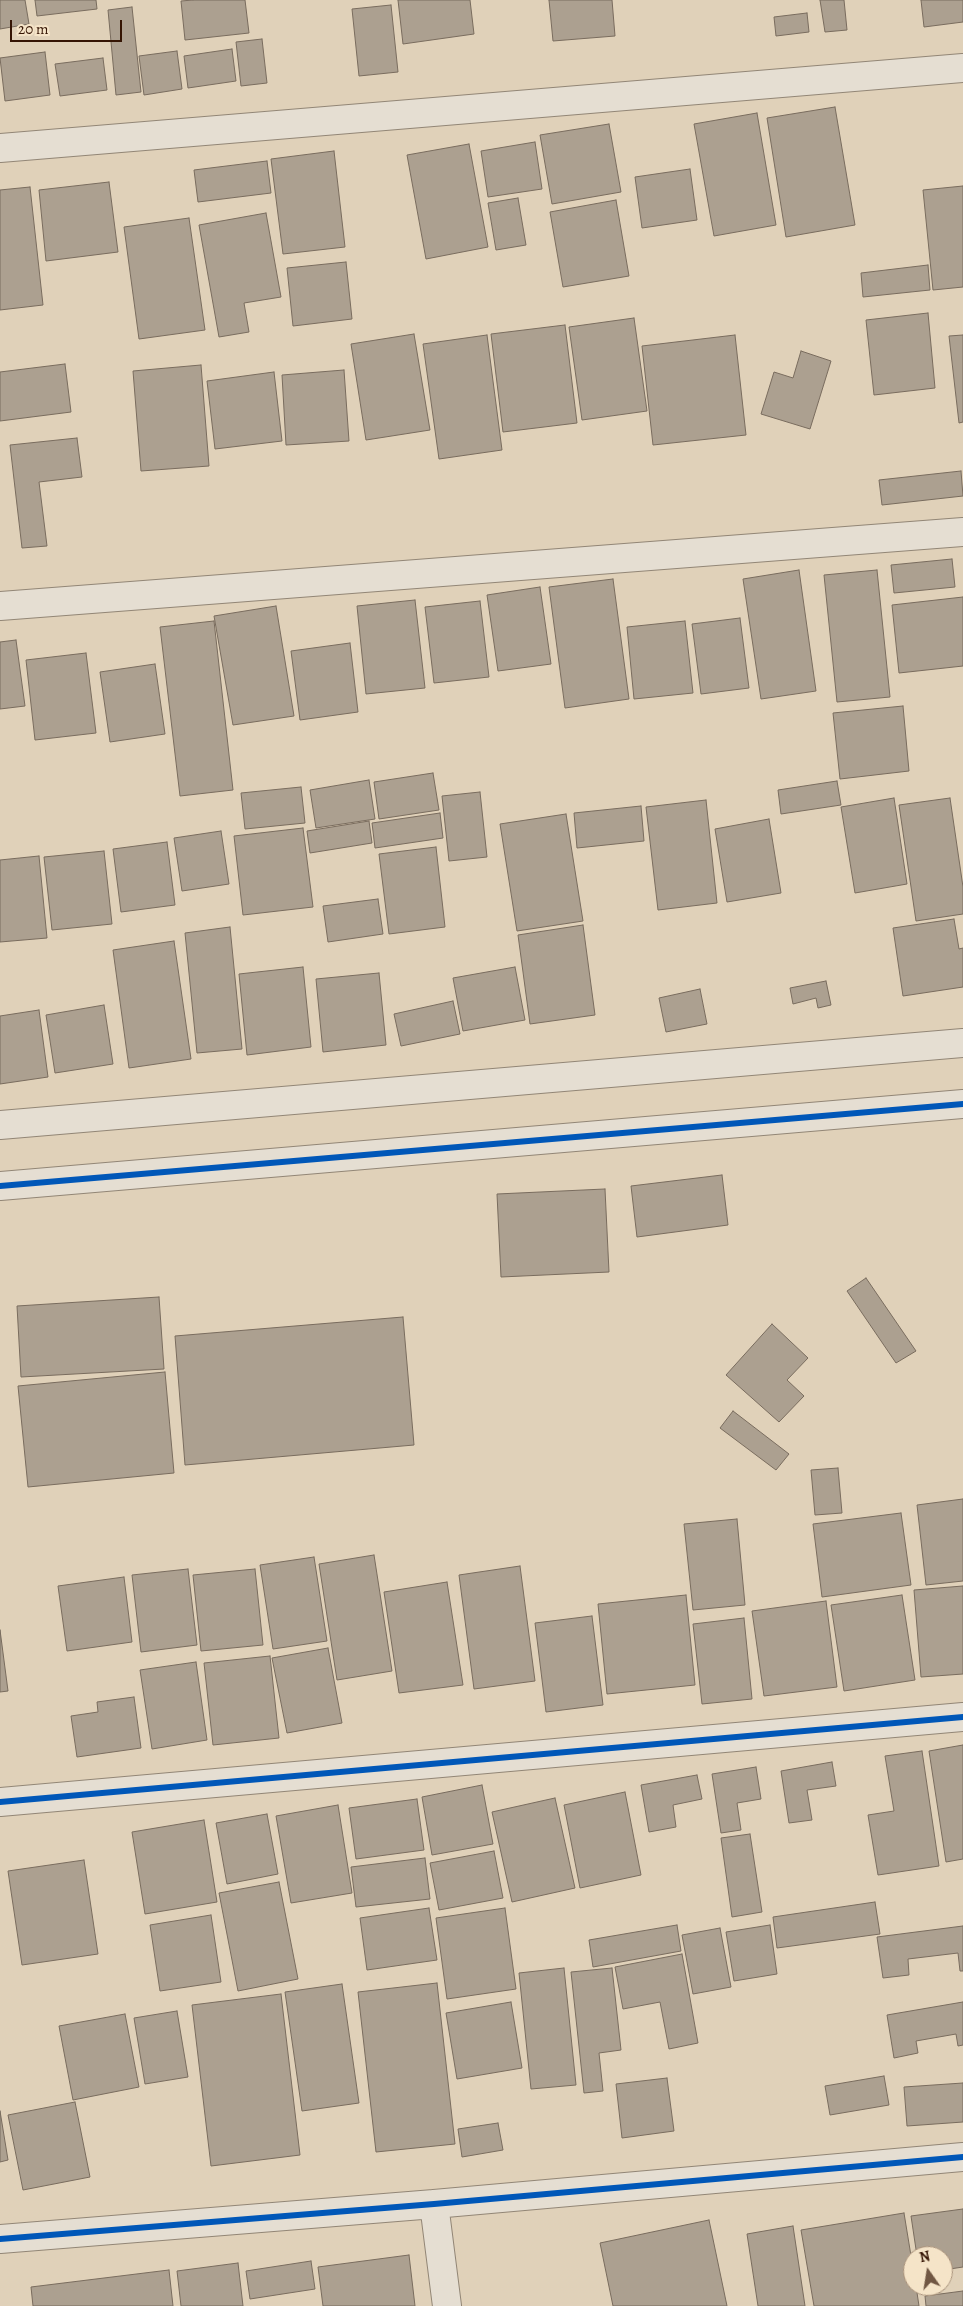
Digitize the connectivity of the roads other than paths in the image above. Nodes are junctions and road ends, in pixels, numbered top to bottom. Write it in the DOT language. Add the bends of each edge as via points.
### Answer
graph roads {
  1 [pos="963,68"];
  2 [pos="0,148"];
  3 [pos="963,532"];
  4 [pos="0,606"];
  5 [pos="963,1043"];
  6 [pos="963,1104"];
  7 [pos="0,1125"];
  8 [pos="0,1186"];
  9 [pos="963,1717"];
  10 [pos="0,1802"];
  11 [pos="963,2157"];
  12 [pos="434,2204"];
  13 [pos="0,2239"];
  14 [pos="447,2306"];
  1 -- 2 [label="street"];
  3 -- 4 [label="street"];
  5 -- 7 [label="street"];
  6 -- 8 [label="street"];
  9 -- 10 [label="street"];
  11 -- 12 [label="street"];
  12 -- 13 [label="street"];
  12 -- 14 [label="street"];
}
